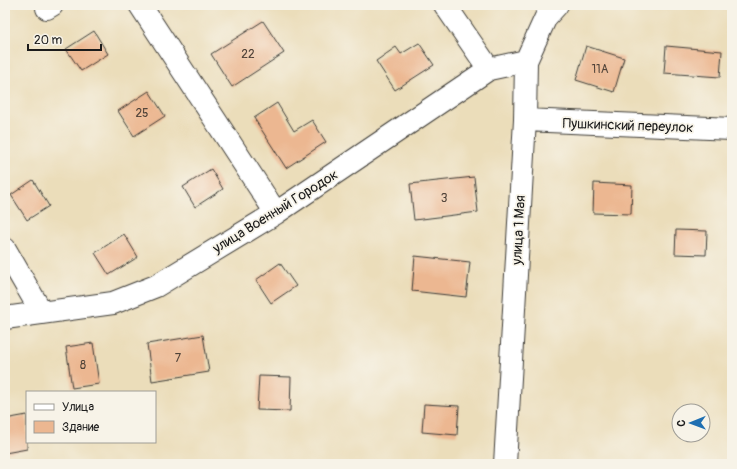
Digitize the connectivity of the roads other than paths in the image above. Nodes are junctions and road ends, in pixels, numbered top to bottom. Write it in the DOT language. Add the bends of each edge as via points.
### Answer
graph roads {
  1 [pos="140,5"];
  2 [pos="445,5"];
  3 [pos="557,5"];
  4 [pos="526,61"];
  5 [pos="489,69"];
  6 [pos="524,120"];
  7 [pos="732,129"];
  8 [pos="276,213"];
  9 [pos="5,249"];
  10 [pos="42,313"];
  11 [pos="5,318"];
  12 [pos="504,464"];
  1 -- 8 [label="street"];
  2 -- 5 [label="street"];
  3 -- 4 [label="street, улица 1 Мая" via="546,17"];
  4 -- 5 [label="street, улица Военный Городок"];
  4 -- 6 [label="street, улица 1 Мая"];
  5 -- 8 [label="street, улица Военный Городок"];
  6 -- 7 [label="street, Пушкинский переулок"];
  6 -- 12 [label="street, улица 1 Мая"];
  8 -- 10 [label="street, улица Военный Городок" via="156,286 113,303"];
  9 -- 10 [label="street"];
  10 -- 11 [label="street, улица Военный Городок"];
}
